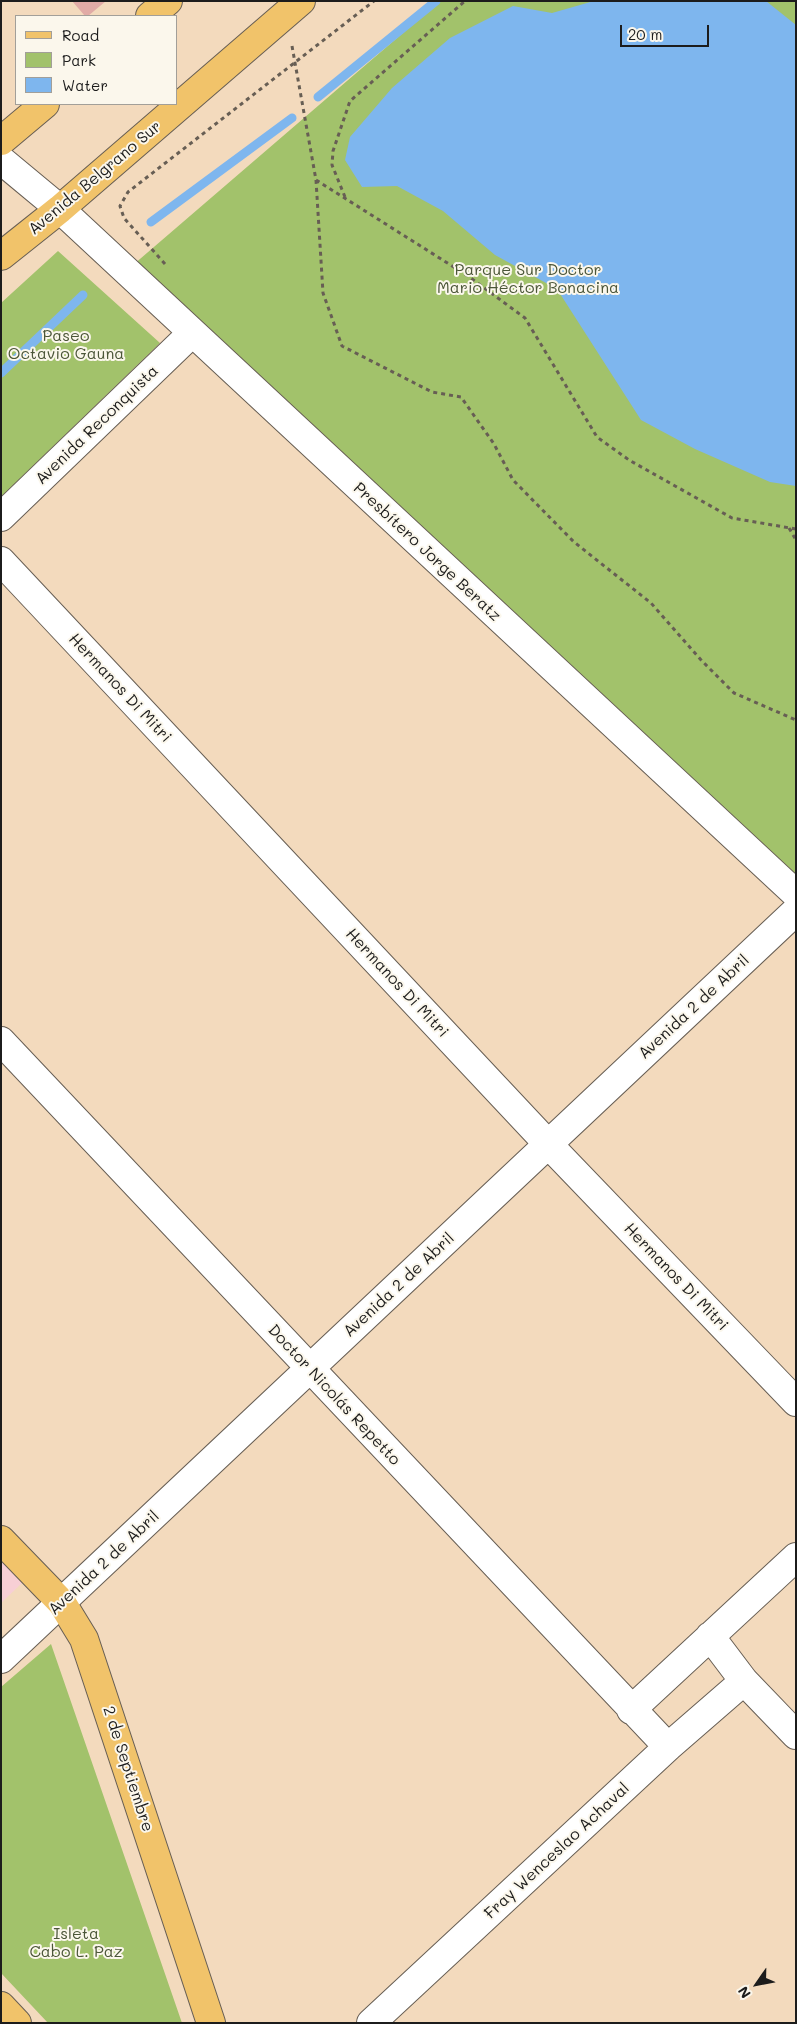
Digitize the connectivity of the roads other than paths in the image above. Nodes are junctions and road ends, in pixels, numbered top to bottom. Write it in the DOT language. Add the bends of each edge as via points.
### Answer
graph roads {
  1 [pos="168,1"];
  2 [pos="294,8"];
  3 [pos="151,15"];
  4 [pos="44,105"];
  5 [pos="1,141"];
  6 [pos="1,160"];
  7 [pos="60,208"];
  8 [pos="1,256"];
  9 [pos="192,333"];
  10 [pos="1,516"];
  11 [pos="1,561"];
  12 [pos="796,894"];
  13 [pos="796,911"];
  14 [pos="1,1042"];
  15 [pos="549,1145"];
  16 [pos="309,1368"];
  17 [pos="796,1402"];
  18 [pos="1,1540"];
  19 [pos="796,1556"];
  20 [pos="62,1603"];
  21 [pos="710,1636"];
  22 [pos="1,1658"];
  23 [pos="744,1680"];
  24 [pos="631,1710"];
  25 [pos="796,1735"];
  26 [pos="668,1747"];
  27 [pos="1,2006"];
  28 [pos="17,2023"];
  29 [pos="211,2023"];
  30 [pos="371,2023"];
  1 -- 3 [label="main road"];
  2 -- 7 [label="main road, Avenida Belgrano Sur"];
  4 -- 5 [label="main road"];
  6 -- 7 [label="street, Presbítero Jorge Beratz"];
  7 -- 8 [label="main road, Avenida Belgrano Sur"];
  7 -- 9 [label="street, Presbítero Jorge Beratz"];
  9 -- 10 [label="street, Avenida Reconquista"];
  9 -- 12 [label="street, Presbítero Jorge Beratz"];
  11 -- 15 [label="street, Hermanos Di Mitri"];
  13 -- 15 [label="street, Avenida 2 de Abril"];
  14 -- 16 [label="street, Doctor Nicolás Repetto"];
  15 -- 16 [label="street, Avenida 2 de Abril"];
  15 -- 17 [label="street, Hermanos Di Mitri"];
  16 -- 20 [label="street, Avenida 2 de Abril"];
  16 -- 24 [label="street, Doctor Nicolás Repetto"];
  18 -- 20 [label="main road, 2 de Septiembre"];
  19 -- 21 [label="street"];
  20 -- 22 [label="street, Avenida 2 de Abril"];
  20 -- 29 [label="main road, 2 de Septiembre" via="84,1639 94,1664"];
  21 -- 23 [label="street"];
  21 -- 24 [label="street"];
  23 -- 25 [label="street"];
  23 -- 26 [label="street, Fray Wenceslao Achaval"];
  24 -- 26 [label="street, Doctor Nicolás Repetto"];
  26 -- 30 [label="street, Fray Wenceslao Achaval"];
  27 -- 28 [label="main road"];
}
